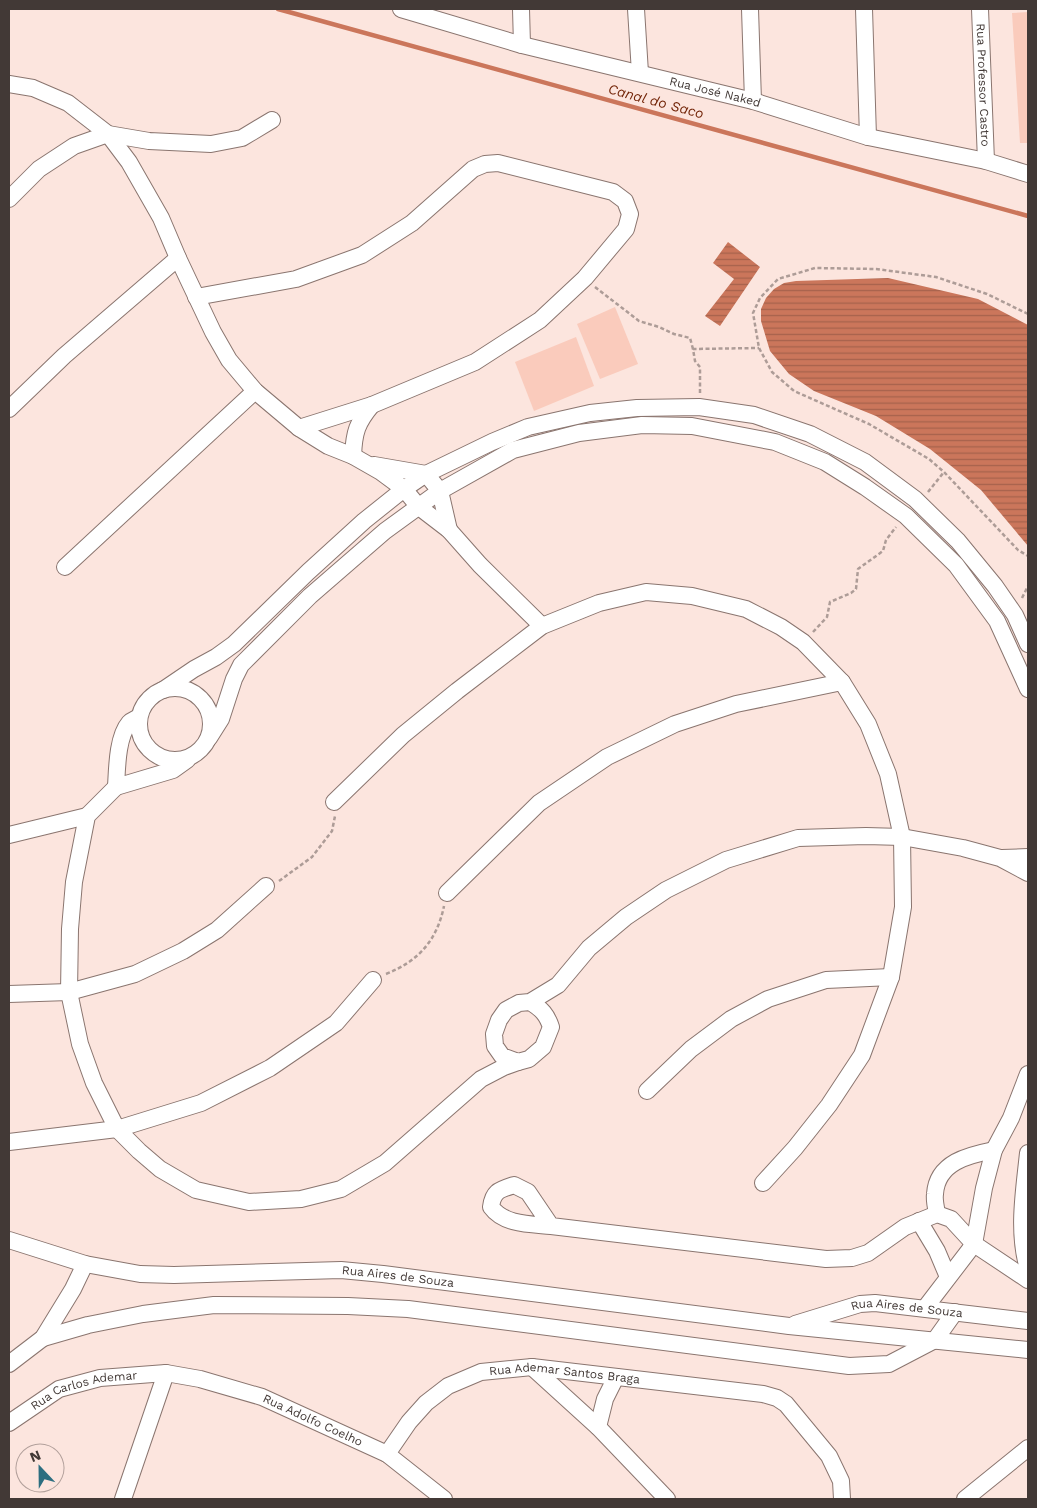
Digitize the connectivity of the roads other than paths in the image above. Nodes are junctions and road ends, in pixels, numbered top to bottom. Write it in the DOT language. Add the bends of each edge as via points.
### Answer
graph roads {
  1 [pos="403,9"];
  2 [pos="521,9"];
  3 [pos="636,9"];
  4 [pos="750,9"];
  5 [pos="864,9"];
  6 [pos="980,9"];
  7 [pos="522,44"];
  8 [pos="640,72"];
  9 [pos="9,84"];
  10 [pos="753,101"];
  11 [pos="272,120"];
  12 [pos="108,134"];
  13 [pos="868,137"];
  14 [pos="986,161"];
  15 [pos="1028,174"];
  16 [pos="9,199"];
  17 [pos="178,258"];
  18 [pos="196,297"];
  19 [pos="254,392"];
  20 [pos="372,405"];
  21 [pos="9,409"];
  22 [pos="299,428"];
  23 [pos="359,459"];
  24 [pos="381,472"];
  25 [pos="426,474"];
  26 [pos="404,489"];
  27 [pos="440,491"];
  28 [pos="389,501"];
  29 [pos="419,507"];
  30 [pos="449,530"];
  31 [pos="65,567"];
  32 [pos="542,626"];
  33 [pos="1028,644"];
  34 [pos="842,682"];
  35 [pos="1028,689"];
  36 [pos="163,690"];
  37 [pos="140,717"];
  38 [pos="209,738"];
  39 [pos="194,755"];
  40 [pos="116,787"];
  41 [pos="334,802"];
  42 [pos="87,816"];
  43 [pos="9,835"];
  44 [pos="902,837"];
  45 [pos="1028,857"];
  46 [pos="1000,858"];
  47 [pos="1028,873"];
  48 [pos="266,886"];
  49 [pos="447,893"];
  50 [pos="891,977"];
  51 [pos="373,980"];
  52 [pos="558,985"];
  53 [pos="69,992"];
  54 [pos="9,994"];
  55 [pos="530,1002"];
  56 [pos="548,1018"];
  57 [pos="495,1046"];
  58 [pos="518,1062"];
  59 [pos="1028,1074"];
  60 [pos="481,1079"];
  61 [pos="647,1091"];
  62 [pos="117,1129"];
  63 [pos="9,1142"];
  64 [pos="994,1150"];
  65 [pos="1028,1153"];
  66 [pos="763,1183"];
  67 [pos="1026,1210"];
  68 [pos="937,1214"];
  69 [pos="919,1222"];
  70 [pos="551,1226"];
  71 [pos="9,1240"];
  72 [pos="974,1244"];
  73 [pos="84,1264"];
  74 [pos="1028,1269"];
  75 [pos="948,1277"];
  76 [pos="1028,1280"];
  77 [pos="925,1308"];
  78 [pos="955,1312"];
  79 [pos="1028,1320"];
  80 [pos="789,1326"];
  81 [pos="43,1338"];
  82 [pos="936,1340"];
  83 [pos="1028,1350"];
  84 [pos="11,1361"];
  85 [pos="532,1367"];
  86 [pos="166,1373"];
  87 [pos="616,1377"];
  88 [pos="9,1423"];
  89 [pos="598,1427"];
  90 [pos="1028,1448"];
  91 [pos="386,1454"];
  92 [pos="123,1499"];
  93 [pos="444,1499"];
  94 [pos="667,1499"];
  95 [pos="842,1499"];
  96 [pos="965,1499"];
  1 -- 7 [label="street, Rua José Naked"];
  2 -- 7 [label="street"];
  3 -- 8 [label="street"];
  4 -- 10 [label="street"];
  5 -- 13 [label="street"];
  6 -- 14 [label="street, Rua Professor Castro"];
  7 -- 8 [label="street, Rua José Naked"];
  8 -- 10 [label="street, Rua José Naked"];
  9 -- 12 [label="street" via="33,88 68,103"];
  10 -- 13 [label="street, Rua José Naked"];
  11 -- 12 [label="street" via="242,138 211,144 149,141"];
  12 -- 16 [label="street" via="74,146 40,169"];
  12 -- 17 [label="street" via="129,162 161,218"];
  13 -- 14 [label="street, Rua José Naked"];
  14 -- 15 [label="street, Rua José Naked"];
  17 -- 18 [label="street"];
  17 -- 21 [label="street" via="64,356"];
  18 -- 19 [label="street" via="229,360"];
  18 -- 20 [label="street" via="296,279 362,255 412,224 473,169 485,164 498,163 612,192 625,202 630,214 626,228 585,278 540,320 475,362"];
  19 -- 22 [label="street"];
  19 -- 31 [label="street"];
  20 -- 22 [label="street"];
  20 -- 23 [label="street" via="355,430"];
  22 -- 23 [label="street" via="328,446"];
  23 -- 24 [label="street"];
  23 -- 25 [label="street"];
  24 -- 26 [label="street"];
  24 -- 28 [label="street"];
  25 -- 26 [label="street"];
  25 -- 27 [label="street"];
  25 -- 33 [label="street" via="528,427 590,413 699,407 754,415 810,434 865,462 919,503 958,541 995,586 1015,614"];
  26 -- 28 [label="street"];
  26 -- 29 [label="street"];
  27 -- 29 [label="street"];
  27 -- 30 [label="street"];
  27 -- 35 [label="street" via="513,450 579,434 642,425 692,426 775,442 825,462 865,486 905,517 956,565 997,621"];
  28 -- 36 [label="street" via="308,572 234,644"];
  29 -- 30 [label="street"];
  29 -- 38 [label="street" via="310,596 242,665 221,719"];
  30 -- 32 [label="street"];
  32 -- 34 [label="street" via="599,603 646,592 692,596 746,609 781,626 803,642"];
  32 -- 41 [label="street" via="403,735"];
  34 -- 44 [label="street" via="868,724 888,774"];
  34 -- 49 [label="street" via="736,704 675,724 607,757 539,803"];
  36 -- 37 [label="street" via="148,700"];
  36 -- 38 [label="street" via="186,689 205,703 212,726"];
  37 -- 39 [label="street" via="139,729 143,740 159,757 177,760"];
  37 -- 40 [label="street" via="130,722 124,731"];
  38 -- 39 [label="street"];
  39 -- 40 [label="street" via="173,770"];
  40 -- 42 [label="street"];
  42 -- 43 [label="street"];
  42 -- 53 [label="street" via="74,882"];
  44 -- 46 [label="street"];
  44 -- 50 [label="street" via="903,907"];
  44 -- 52 [label="street" via="798,838 726,860 666,890 626,917 589,948"];
  45 -- 46 [label="street"];
  46 -- 47 [label="street"];
  48 -- 53 [label="street" via="217,930 184,951 135,974"];
  50 -- 61 [label="street" via="826,980 768,999 731,1018"];
  50 -- 66 [label="street" via="862,1055 829,1105"];
  51 -- 62 [label="street" via="336,1023 270,1068 201,1103"];
  52 -- 55 [label="street"];
  52 -- 56 [label="street"];
  53 -- 54 [label="street"];
  53 -- 62 [label="street" via="80,1044 94,1083"];
  55 -- 56 [label="street" via="542,1009"];
  55 -- 57 [label="street" via="519,1003 506,1010 498,1020"];
  56 -- 58 [label="street" via="551,1028 543,1047 529,1059"];
  57 -- 58 [label="street" via="502,1056"];
  57 -- 60 [label="street" via="491,1063"];
  58 -- 60 [label="street"];
  59 -- 64 [label="street"];
  60 -- 62 [label="street" via="385,1163 342,1189 300,1199 249,1202 196,1190 160,1169"];
  62 -- 63 [label="street"];
  64 -- 68 [label="street" via="956,1160 944,1170 937,1182"];
  64 -- 72 [label="street"];
  65 -- 67 [label="street"];
  67 -- 74 [label="street" via="1021,1230"];
  68 -- 69 [label="street"];
  68 -- 72 [label="street" via="951,1219"];
  69 -- 70 [label="street" via="905,1227 868,1253 852,1258 826,1259"];
  69 -- 75 [label="street"];
  71 -- 73 [label="street, Rua Aires de Souza"];
  72 -- 75 [label="street"];
  72 -- 76 [label="street"];
  73 -- 80 [label="street, Rua Aires de Souza" via="140,1274 174,1275 341,1270"];
  73 -- 81 [label="street" via="73,1290"];
  75 -- 77 [label="street"];
  77 -- 78 [label="street, Rua Aires de Souza"];
  77 -- 80 [label="street, Rua Aires de Souza" via="860,1304"];
  78 -- 79 [label="street, Rua Aires de Souza"];
  78 -- 82 [label="street"];
  80 -- 82 [label="street, Rua Aires de Souza"];
  81 -- 82 [label="street" via="143,1314 224,1305 408,1309 849,1366 889,1364"];
  81 -- 84 [label="street"];
  82 -- 83 [label="street, Rua Aires de Souza"];
  85 -- 87 [label="street, Rua Ademar Santos Braga"];
  85 -- 89 [label="street"];
  85 -- 91 [label="street, Rua Ademar Santos Braga" via="481,1372 448,1386 426,1402"];
  86 -- 88 [label="street, Rua Carlos Ademar" via="100,1378 59,1389"];
  86 -- 91 [label="street, Rua Adolfo Coelho" via="200,1378 262,1397"];
  86 -- 92 [label="street"];
  87 -- 89 [label="street" via="605,1399"];
  87 -- 95 [label="street, Rua Ademar Santos Braga" via="776,1398 786,1404 828,1456 841,1481"];
  89 -- 94 [label="street"];
  90 -- 96 [label="street"];
  91 -- 93 [label="street, Rua Adolfo Coelho"];
}
